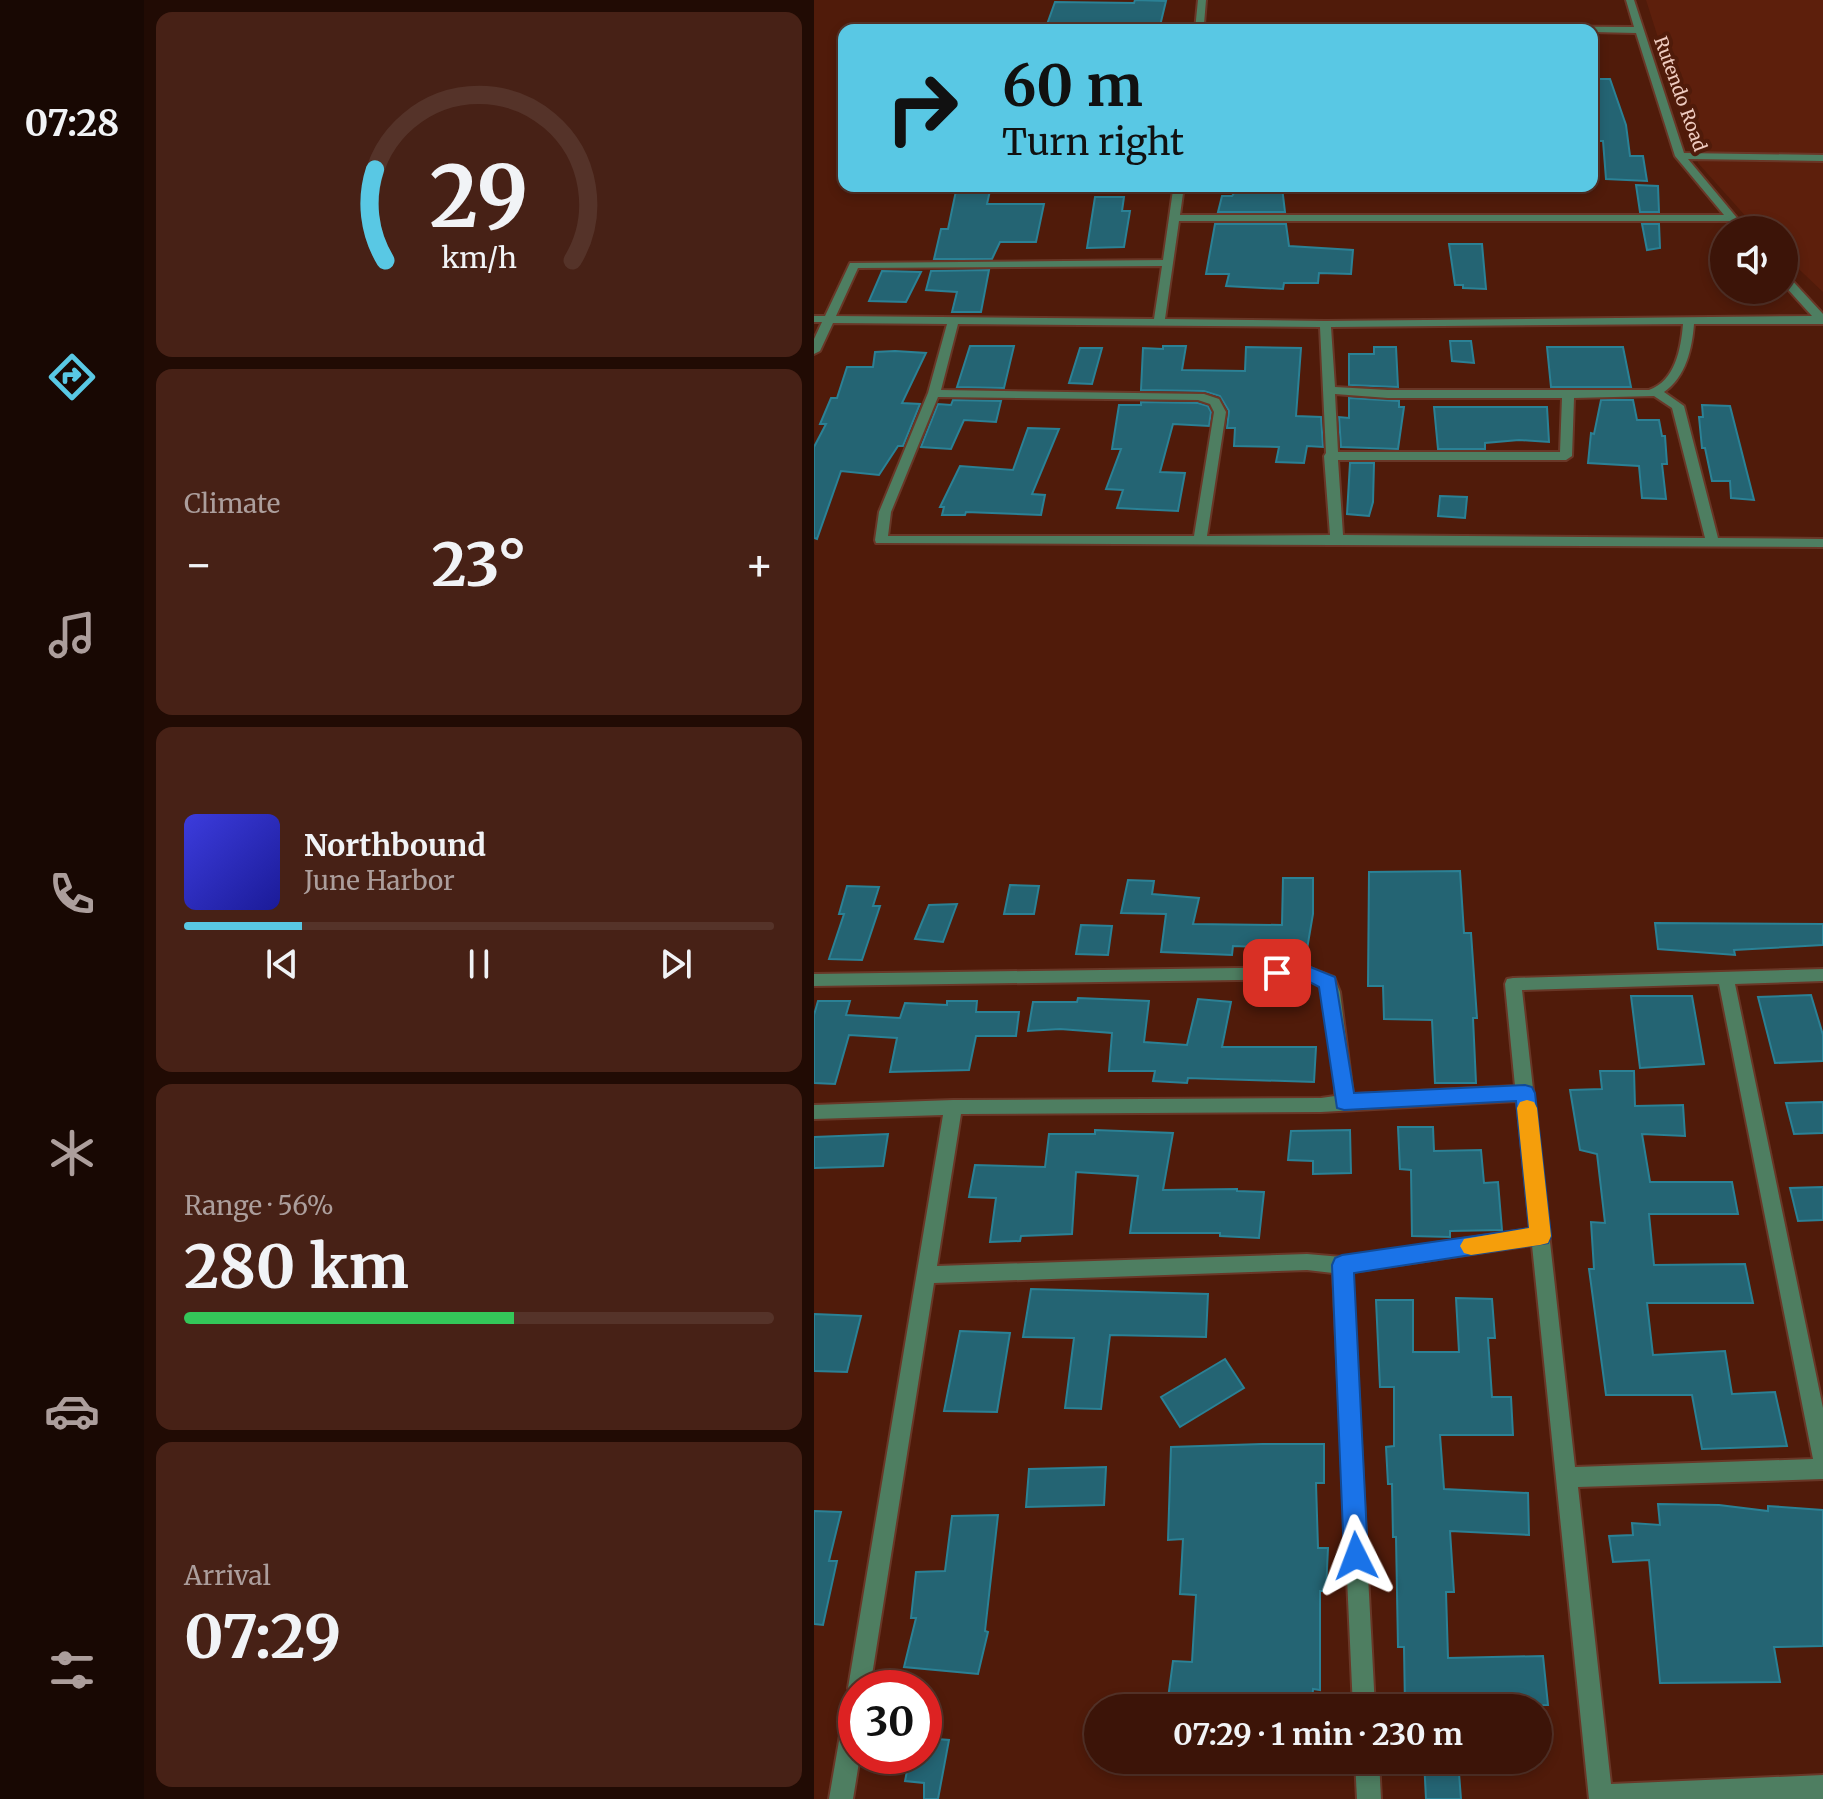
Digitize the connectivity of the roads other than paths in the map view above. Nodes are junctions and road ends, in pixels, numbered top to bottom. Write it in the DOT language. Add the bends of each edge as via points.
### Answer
graph roads {
  1 [pos="1202,0"];
  2 [pos="1630,0"];
  3 [pos="1199,24"];
  4 [pos="1598,30"];
  5 [pos="1638,30"];
  6 [pos="1680,156"];
  7 [pos="1823,158"];
  8 [pos="1178,192"];
  9 [pos="1729,216"];
  10 [pos="1174,218"];
  11 [pos="1710,218"];
  12 [pos="1168,263"];
  13 [pos="1798,293"];
  14 [pos="814,319"];
  15 [pos="828,319"];
  16 [pos="1822,320"];
  17 [pos="953,321"];
  18 [pos="1159,322"];
  19 [pos="1689,322"];
  20 [pos="1325,324"];
  21 [pos="814,351"];
  22 [pos="1330,390"];
  23 [pos="1656,392"];
  24 [pos="934,393"];
  25 [pos="1568,395"];
  26 [pos="1330,456"];
  27 [pos="1337,539"];
  28 [pos="1200,540"];
  29 [pos="1712,542"];
  30 [pos="1823,543"];
  31 [pos="1823,975"];
  32 [pos="1726,979"];
  33 [pos="814,980"];
  34 [pos="1525,1093"];
  35 [pos="1344,1102"];
  36 [pos="953,1107"];
  37 [pos="814,1112"];
  38 [pos="1540,1236"];
  39 [pos="1342,1265"];
  40 [pos="924,1275"];
  41 [pos="1823,1458"];
  42 [pos="1823,1469"];
  43 [pos="1567,1477"];
  44 [pos="862,1670"];
  45 [pos="1363,1694"];
  46 [pos="845,1774"];
  47 [pos="1368,1774"];
  48 [pos="1823,1787"];
  49 [pos="1601,1798"];
  50 [pos="841,1799"];
  51 [pos="1369,1799"];
  1 -- 3 [label="street"];
  2 -- 5 [label="street, Rutendo Road"];
  4 -- 5 [label="street"];
  5 -- 6 [label="street, Rutendo Road"];
  6 -- 7 [label="street"];
  6 -- 9 [label="street, Rutendo Road"];
  8 -- 10 [label="street"];
  10 -- 11 [label="street"];
  10 -- 12 [label="street"];
  12 -- 15 [label="street" via="854,265"];
  12 -- 18 [label="street"];
  13 -- 16 [label="street"];
  14 -- 15 [label="street"];
  15 -- 17 [label="street"];
  15 -- 21 [label="street"];
  16 -- 19 [label="street"];
  17 -- 18 [label="street"];
  17 -- 24 [label="street"];
  18 -- 20 [label="street"];
  19 -- 20 [label="street"];
  19 -- 23 [label="street" via="1688,340 1672,380"];
  20 -- 22 [label="street"];
  22 -- 25 [label="street"];
  22 -- 26 [label="street"];
  23 -- 25 [label="street"];
  23 -- 29 [label="street" via="1678,406"];
  24 -- 28 [label="street" via="1200,396 1215,402 1220,412"];
  24 -- 28 [label="street" via="885,512 881,540"];
  25 -- 26 [label="street" via="1566,456"];
  26 -- 27 [label="street"];
  27 -- 28 [label="street"];
  27 -- 29 [label="street"];
  29 -- 30 [label="street"];
  31 -- 32 [label="street"];
  32 -- 34 [label="street" via="1513,984"];
  32 -- 41 [label="street"];
  33 -- 35 [label="street" via="1308,973 1328,982 1332,992"];
  34 -- 35 [label="street"];
  34 -- 38 [label="street"];
  35 -- 36 [label="street"];
  36 -- 37 [label="street"];
  36 -- 40 [label="street"];
  38 -- 39 [label="street"];
  38 -- 43 [label="street"];
  39 -- 40 [label="street"];
  39 -- 45 [label="street"];
  40 -- 44 [label="street"];
  42 -- 43 [label="street"];
  43 -- 49 [label="street"];
  46 -- 50 [label="street"];
  47 -- 51 [label="street"];
  48 -- 49 [label="street"];
}
